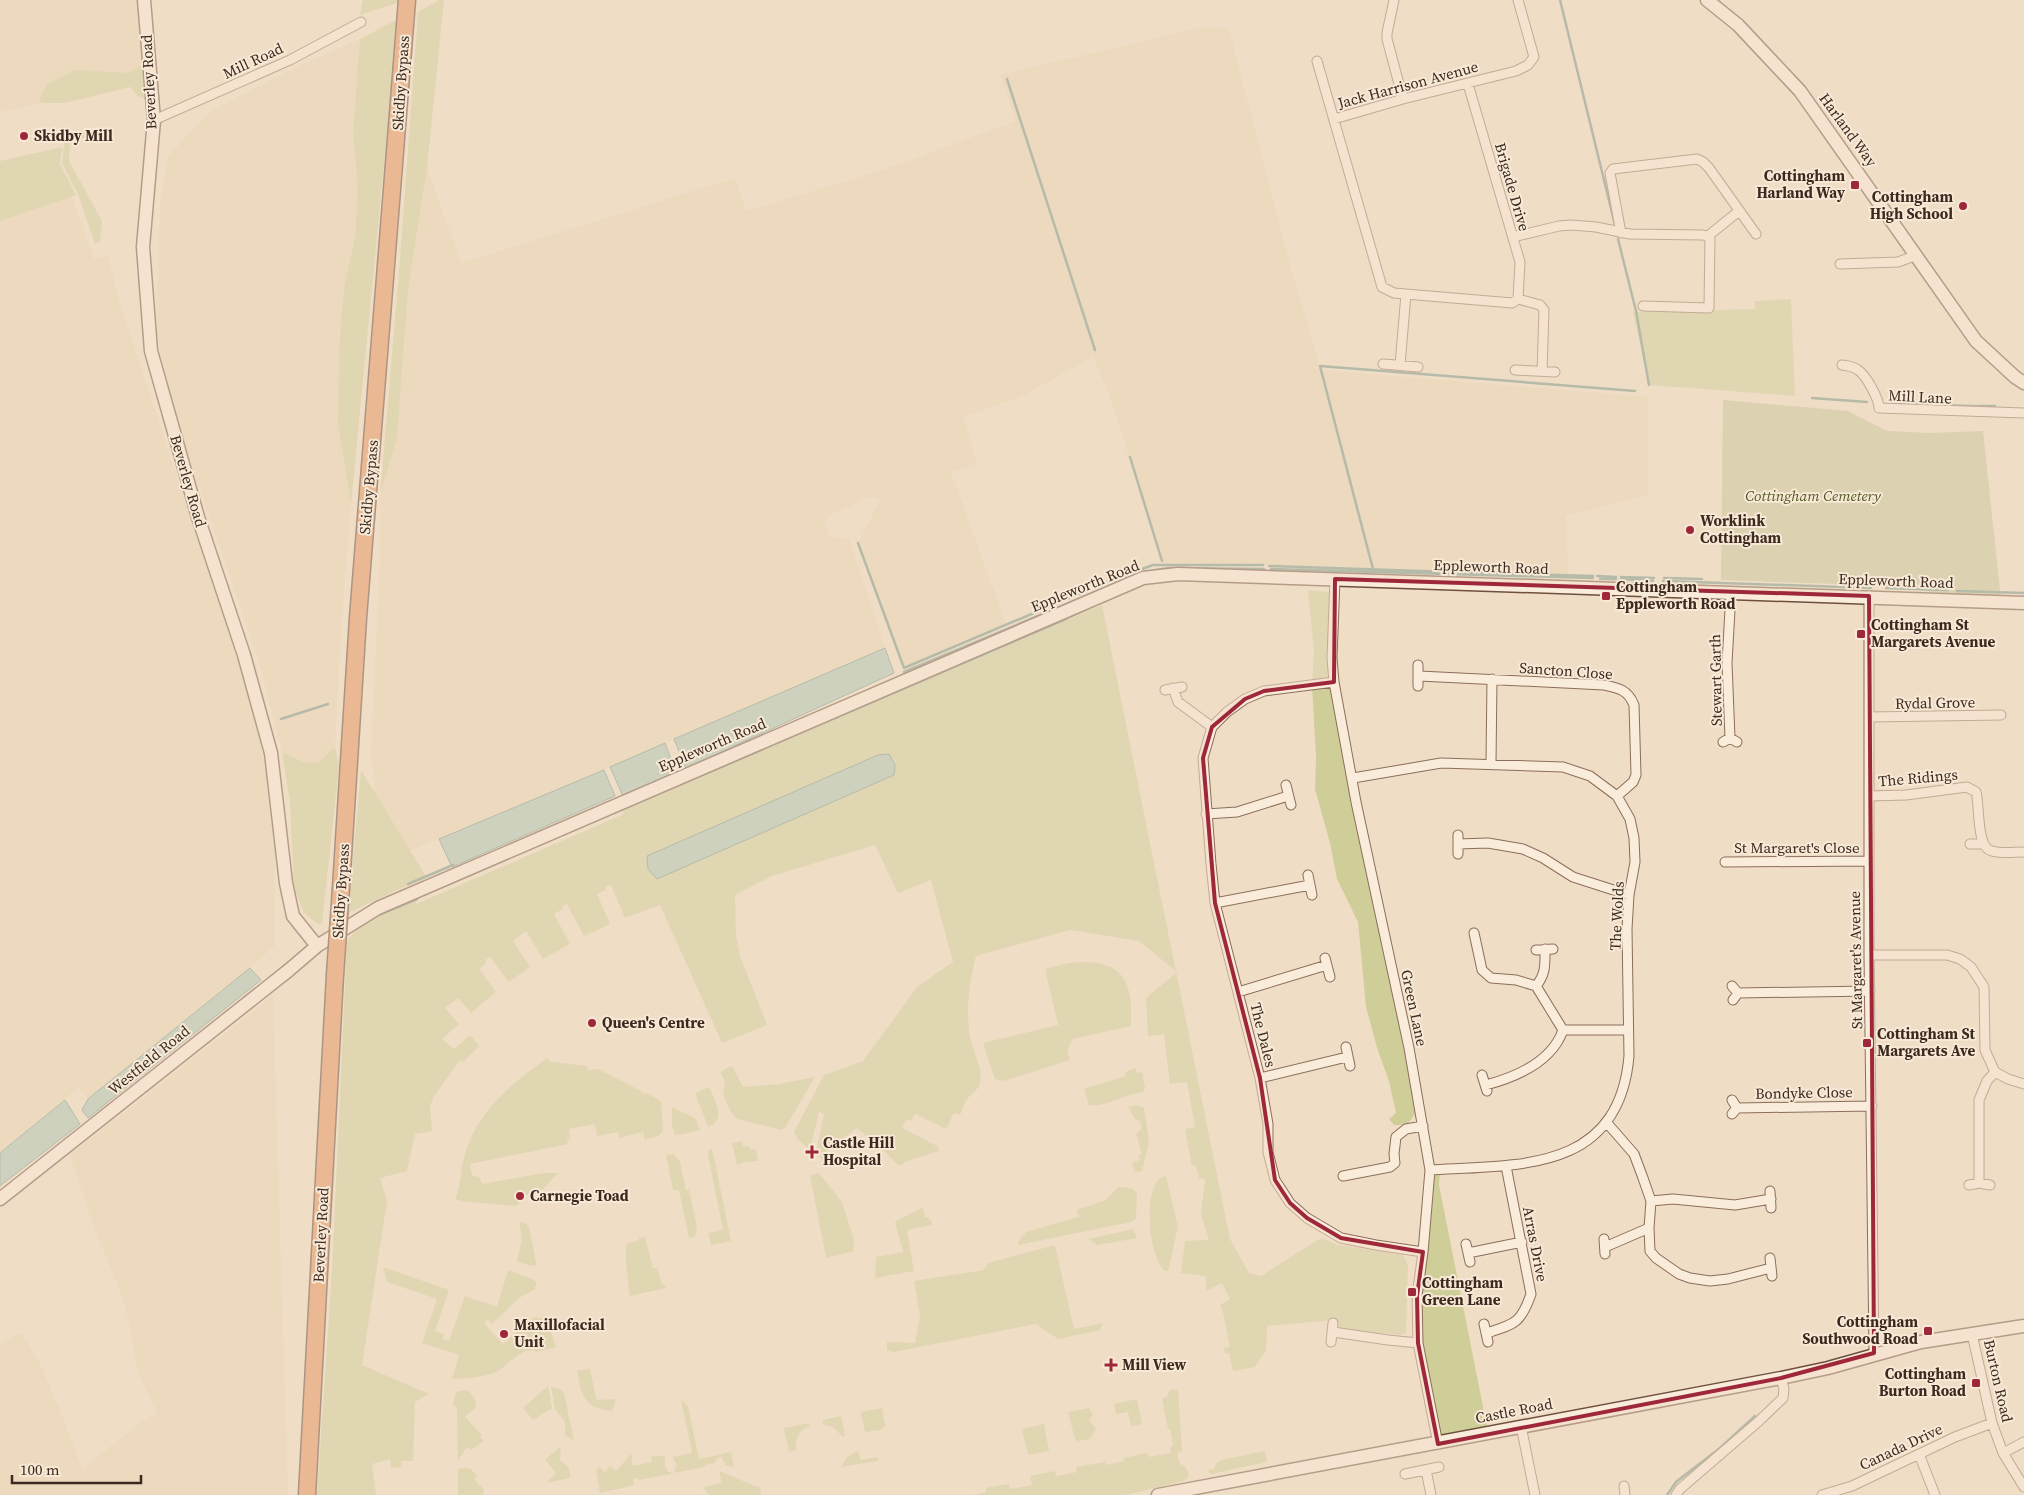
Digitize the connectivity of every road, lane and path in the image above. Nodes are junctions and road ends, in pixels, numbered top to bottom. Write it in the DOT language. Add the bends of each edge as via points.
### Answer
graph roads {
  1 [pos="144,0"];
  2 [pos="407,0"];
  3 [pos="1394,0"];
  4 [pos="1518,0"];
  5 [pos="1707,0"];
  6 [pos="361,22"];
  7 [pos="1316,61"];
  8 [pos="1468,84"];
  9 [pos="1403,99"];
  10 [pos="1334,119"];
  11 [pos="154,120"];
  12 [pos="1739,211"];
  13 [pos="1621,233"];
  14 [pos="1756,234"];
  15 [pos="1708,236"];
  16 [pos="1513,237"];
  17 [pos="1917,255"];
  18 [pos="1840,264"];
  19 [pos="1406,294"];
  20 [pos="1518,299"];
  21 [pos="1642,306"];
  22 [pos="1383,364"];
  23 [pos="1842,365"];
  24 [pos="1400,366"];
  25 [pos="1418,367"];
  26 [pos="1515,370"];
  27 [pos="1542,372"];
  28 [pos="1555,372"];
  29 [pos="2024,382"];
  30 [pos="2023,413"];
  31 [pos="1335,579"];
  32 [pos="1731,592"];
  33 [pos="1869,596"];
  34 [pos="2024,603"];
  35 [pos="1418,665"];
  36 [pos="1419,676"];
  37 [pos="1492,679"];
  38 [pos="1334,682"];
  39 [pos="1418,686"];
  40 [pos="1174,688"];
  41 [pos="2000,715"];
  42 [pos="1869,717"];
  43 [pos="1212,727"];
  44 [pos="1730,741"];
  45 [pos="1491,764"];
  46 [pos="1353,778"];
  47 [pos="1286,785"];
  48 [pos="1288,796"];
  49 [pos="1617,796"];
  50 [pos="1869,796"];
  51 [pos="1291,806"];
  52 [pos="1206,814"];
  53 [pos="1970,844"];
  54 [pos="1982,844"];
  55 [pos="2024,852"];
  56 [pos="1458,854"];
  57 [pos="1724,862"];
  58 [pos="1869,862"];
  59 [pos="1308,875"];
  60 [pos="1310,885"];
  61 [pos="1312,895"];
  62 [pos="1629,895"];
  63 [pos="1216,902"];
  64 [pos="1472,940"];
  65 [pos="317,946"];
  66 [pos="1545,950"];
  67 [pos="1869,955"];
  68 [pos="335,975"];
  69 [pos="1330,977"];
  70 [pos="1536,986"];
  71 [pos="1238,992"];
  72 [pos="1870,992"];
  73 [pos="1734,993"];
  74 [pos="1564,1030"];
  75 [pos="1628,1030"];
  76 [pos="1350,1066"];
  77 [pos="1995,1072"];
  78 [pos="1482,1075"];
  79 [pos="1260,1078"];
  80 [pos="2024,1084"];
  81 [pos="1872,1106"];
  82 [pos="1734,1107"];
  83 [pos="1607,1122"];
  84 [pos="1423,1126"];
  85 [pos="1506,1166"];
  86 [pos="1430,1170"];
  87 [pos="1342,1176"];
  88 [pos="1979,1183"];
  89 [pos="1969,1185"];
  90 [pos="1990,1185"];
  91 [pos="0,1199"];
  92 [pos="1771,1199"];
  93 [pos="1651,1201"];
  94 [pos="1648,1228"];
  95 [pos="1522,1242"];
  96 [pos="1605,1247"];
  97 [pos="1423,1252"];
  98 [pos="1468,1253"];
  99 [pos="1771,1267"];
  100 [pos="2024,1326"];
  101 [pos="1486,1333"];
  102 [pos="1972,1334"];
  103 [pos="1331,1342"];
  104 [pos="1418,1342"];
  105 [pos="1874,1353"];
  106 [pos="1780,1378"];
  107 [pos="1992,1423"];
  108 [pos="1521,1426"];
  109 [pos="2024,1442"];
  110 [pos="1438,1444"];
  111 [pos="2003,1453"];
  112 [pos="1919,1454"];
  113 [pos="1439,1467"];
  114 [pos="1426,1470"];
  115 [pos="1405,1474"];
  116 [pos="1852,1486"];
  117 [pos="2024,1487"];
  118 [pos="307,1495"];
  119 [pos="1158,1495"];
  120 [pos="1431,1495"];
  121 [pos="1535,1495"];
  122 [pos="1676,1495"];
  123 [pos="1822,1495"];
  124 [pos="1855,1495"];
  125 [pos="1935,1495"];
  1 -- 11 [label="street, Beverley Road"];
  2 -- 68 [label="highway, Skidby Bypass, bridge" via="358,618"];
  3 -- 9 [label="street" via="1387,39"];
  4 -- 8 [label="street, Jack Harrison Avenue" via="1534,56 1523,68"];
  5 -- 17 [label="street, Harland Way" via="1738,26 1800,91"];
  6 -- 11 [label="street, Mill Road" via="290,60"];
  7 -- 10 [label="street"];
  8 -- 9 [label="street, Jack Harrison Avenue"];
  8 -- 16 [label="street, Brigade Drive"];
  9 -- 10 [label="street, Jack Harrison Avenue"];
  10 -- 19 [label="street, Jack Harrison Avenue" via="1382,287"];
  11 -- 65 [label="street, Beverley Road" via="143,247 151,351 271,753 286,883 293,916"];
  12 -- 13 [label="street" via="1709,168 1697,159 1616,168 1610,173"];
  12 -- 14 [label="street"];
  12 -- 15 [label="street"];
  13 -- 15 [label="street"];
  13 -- 16 [label="street" via="1571,225"];
  15 -- 21 [label="street" via="1711,239 1709,308"];
  16 -- 20 [label="street, Brigade Drive" via="1520,262"];
  17 -- 18 [label="street" via="1898,262"];
  17 -- 29 [label="street, Harland Way" via="1976,340"];
  19 -- 20 [label="street" via="1512,303"];
  19 -- 24 [label="street"];
  20 -- 27 [label="street" via="1540,305 1544,310"];
  22 -- 24 [label="street"];
  23 -- 30 [label="street, Mill Lane" via="1860,372 1877,397 1879,408"];
  24 -- 25 [label="street"];
  26 -- 27 [label="street"];
  27 -- 28 [label="street"];
  31 -- 32 [label="street, Eppleworth Road"];
  31 -- 38 [label="street, Green Lane"];
  31 -- 65 [label="street, Eppleworth Road" via="1178,574 1143,578 378,908"];
  32 -- 33 [label="street, Eppleworth Road"];
  32 -- 44 [label="street, Stewart Garth" via="1727,663"];
  33 -- 34 [label="street, Eppleworth Road"];
  33 -- 42 [label="street, St Margaret's Avenue"];
  35 -- 36 [label="street"];
  36 -- 37 [label="street, Sancton Close"];
  36 -- 39 [label="street"];
  37 -- 45 [label="street"];
  37 -- 49 [label="street, Sancton Close" via="1604,685 1630,695 1634,706 1636,775"];
  38 -- 43 [label="street" via="1264,691 1245,699"];
  38 -- 46 [label="street, Green Lane"];
  40 -- 43 [label="street" via="1178,702"];
  41 -- 42 [label="street, Rydal Grove"];
  42 -- 50 [label="street, St Margaret's Avenue"];
  43 -- 52 [label="street, The Dales" via="1203,758"];
  45 -- 46 [label="street, The Wolds" via="1442,763"];
  45 -- 49 [label="street, The Wolds" via="1563,767 1590,776"];
  46 -- 84 [label="street, Green Lane"];
  47 -- 48 [label="street"];
  48 -- 51 [label="street"];
  48 -- 52 [label="street" via="1237,812"];
  49 -- 62 [label="street, The Wolds" via="1630,819 1634,838 1635,862"];
  50 -- 54 [label="street, The Ridings" via="1967,787 1976,792 1979,802"];
  50 -- 58 [label="street, St Margaret's Avenue"];
  52 -- 63 [label="street, The Dales"];
  53 -- 54 [label="street"];
  54 -- 55 [label="street" via="1991,851"];
  56 -- 62 [label="street" via="1458,839 1523,849 1573,877"];
  57 -- 58 [label="street, St Margaret's Close"];
  58 -- 67 [label="street, St Margaret's Avenue"];
  59 -- 60 [label="street"];
  60 -- 61 [label="street"];
  60 -- 63 [label="street"];
  62 -- 75 [label="street, The Wolds"];
  63 -- 71 [label="street, The Dales"];
  64 -- 70 [label="street" via="1482,970 1491,978"];
  65 -- 91 [label="street, Westfield Road"];
  66 -- 70 [label="street" via="1545,971"];
  67 -- 72 [label="street, St Margaret's Avenue"];
  67 -- 77 [label="street" via="1948,955 1972,967 1984,988 1985,1050"];
  68 -- 118 [label="highway, Beverley Road"];
  69 -- 71 [label="street" via="1326,961"];
  70 -- 74 [label="street"];
  71 -- 79 [label="street, The Dales"];
  72 -- 73 [label="street"];
  72 -- 81 [label="street, St Margaret's Avenue"];
  74 -- 75 [label="street"];
  74 -- 78 [label="street" via="1551,1049 1530,1069 1487,1088"];
  75 -- 83 [label="street, The Wolds" via="1627,1076 1622,1096"];
  76 -- 79 [label="street" via="1346,1052"];
  77 -- 80 [label="street"];
  77 -- 88 [label="street" via="1979,1100"];
  79 -- 97 [label="street, The Dales" via="1268,1124 1268,1152 1275,1180 1290,1204 1341,1238"];
  81 -- 82 [label="street, Bondyke Close"];
  81 -- 105 [label="street, St Margaret's Avenue"];
  83 -- 85 [label="street, The Wolds" via="1576,1148 1538,1161"];
  83 -- 93 [label="street" via="1634,1154"];
  84 -- 86 [label="street, Green Lane"];
  84 -- 87 [label="street" via="1406,1129 1396,1137 1395,1163 1390,1167"];
  85 -- 86 [label="street, The Wolds"];
  85 -- 95 [label="street, Arras Drive"];
  86 -- 97 [label="street, Green Lane"];
  88 -- 89 [label="street"];
  88 -- 90 [label="street"];
  92 -- 93 [label="street" via="1736,1205 1673,1199"];
  93 -- 94 [label="street"];
  94 -- 96 [label="street"];
  94 -- 99 [label="street" via="1650,1251 1679,1274 1690,1278 1728,1279"];
  95 -- 98 [label="street"];
  95 -- 101 [label="street, Arras Drive" via="1530,1294 1524,1313 1512,1325"];
  97 -- 104 [label="street, Green Lane" via="1417,1296"];
  100 -- 102 [label="street, Castle Road"];
  102 -- 105 [label="street, Castle Road"];
  102 -- 107 [label="street, Burton Road"];
  103 -- 104 [label="street" via="1333,1328 1388,1340"];
  104 -- 110 [label="street, Green Lane"];
  105 -- 106 [label="street, Castle Road" via="1828,1368"];
  106 -- 108 [label="street, Castle Road"];
  106 -- 122 [label="street" via="1783,1398"];
  107 -- 111 [label="street, Burton Road"];
  107 -- 112 [label="street, Canada Drive"];
  108 -- 110 [label="street, Castle Road"];
  108 -- 121 [label="street"];
  109 -- 111 [label="street"];
  110 -- 119 [label="street, Castle Road"];
  111 -- 117 [label="street, Burton Road"];
  112 -- 116 [label="street, Canada Drive"];
  112 -- 125 [label="street"];
  113 -- 114 [label="street"];
  114 -- 115 [label="street"];
  114 -- 120 [label="street"];
  116 -- 123 [label="street, Canada Drive"];
  116 -- 124 [label="street"];
}
